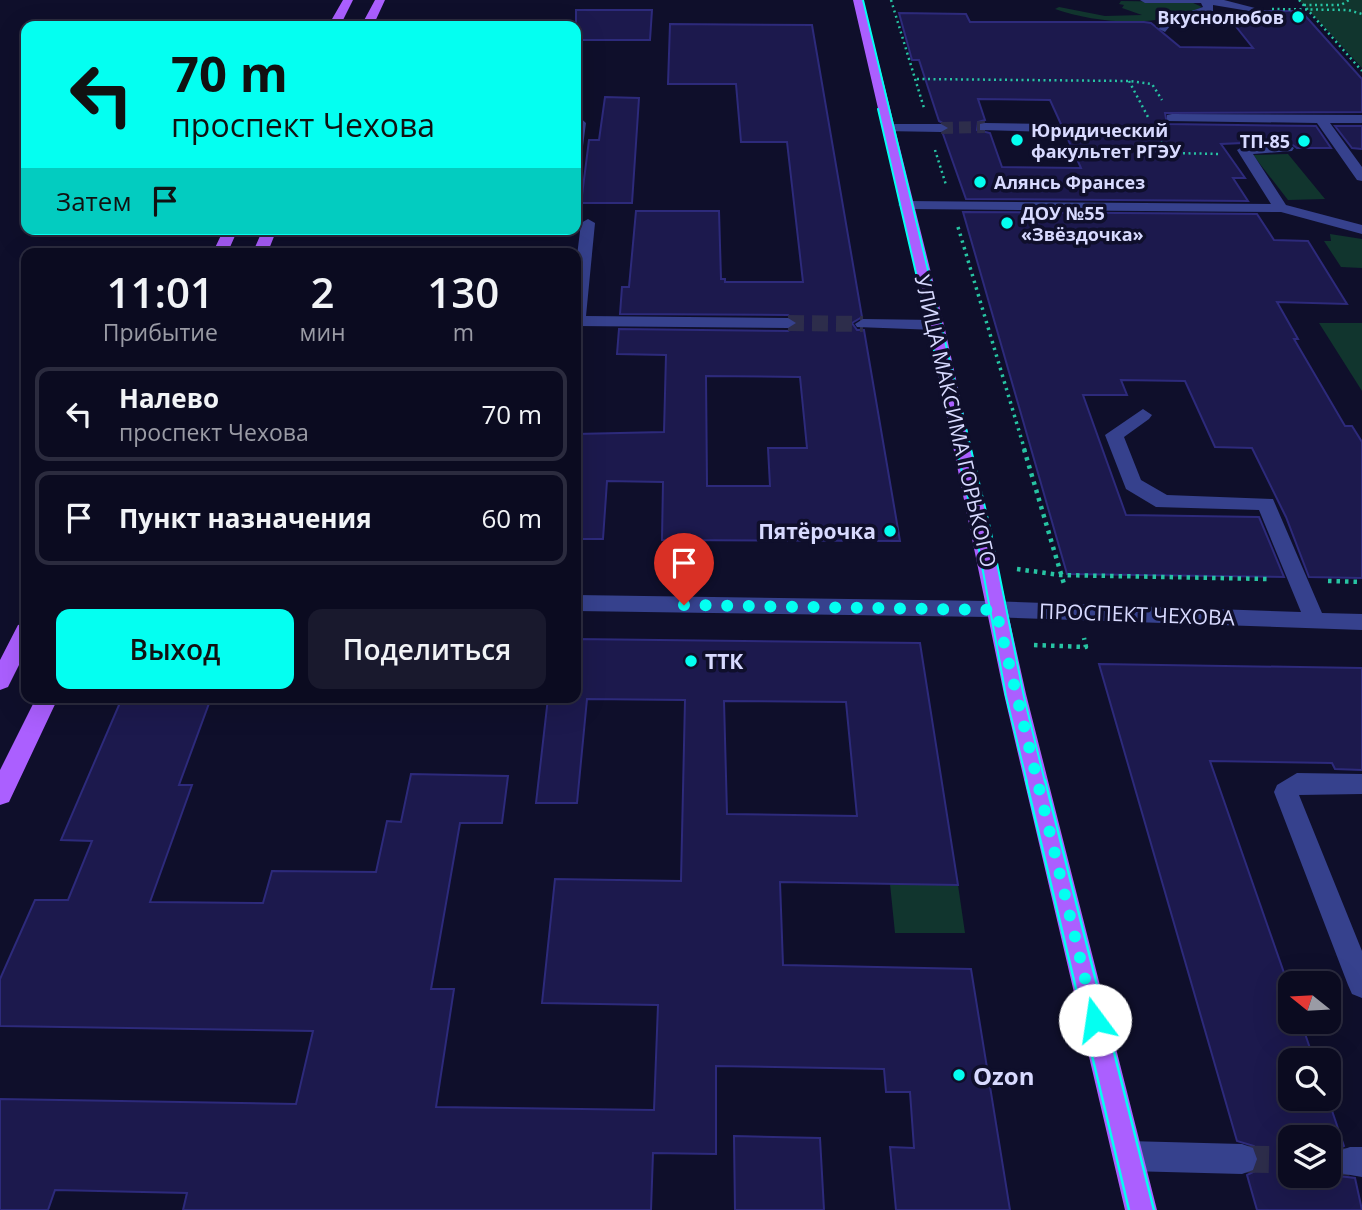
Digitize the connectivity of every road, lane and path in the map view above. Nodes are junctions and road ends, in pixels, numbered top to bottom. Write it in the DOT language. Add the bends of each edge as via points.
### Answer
graph roads {
  1 [pos="348,0"];
  2 [pos="380,0"];
  3 [pos="858,0"];
  4 [pos="891,0"];
  5 [pos="1145,0"];
  6 [pos="1206,0"];
  7 [pos="1299,0"];
  8 [pos="1349,0"];
  9 [pos="1303,5"];
  10 [pos="1249,8"];
  11 [pos="1307,9"];
  12 [pos="1362,14"];
  13 [pos="337,21"];
  14 [pos="370,21"];
  15 [pos="1166,29"];
  16 [pos="1362,71"];
  17 [pos="917,79"];
  18 [pos="1171,118"];
  19 [pos="1321,119"];
  20 [pos="1362,119"];
  21 [pos="985,127"];
  22 [pos="888,128"];
  23 [pos="934,128"];
  24 [pos="1049,128"];
  25 [pos="1287,148"];
  26 [pos="1362,177"];
  27 [pos="905,205"];
  28 [pos="952,205"];
  29 [pos="1281,208"];
  30 [pos="588,223"];
  31 [pos="1362,230"];
  32 [pos="581,285"];
  33 [pos="581,321"];
  34 [pos="788,323"];
  35 [pos="863,324"];
  36 [pos="936,325"];
  37 [pos="1143,415"];
  38 [pos="989,565"];
  39 [pos="1060,575"];
  40 [pos="1298,580"];
  41 [pos="1362,582"];
  42 [pos="581,603"];
  43 [pos="996,610"];
  44 [pos="1315,620"];
  45 [pos="1362,622"];
  46 [pos="21,641"];
  47 [pos="0,681"];
  48 [pos="45,703"];
  49 [pos="1362,784"];
  50 [pos="0,795"];
  51 [pos="1362,985"];
  52 [pos="1128,1156"];
  53 [pos="1242,1159"];
  54 [pos="1141,1210"];
  1 -- 13 [label="main road"];
  2 -- 14 [label="main road"];
  3 -- 22 [label="main road, УЛИЦА МАКСИМА ГОРЬКОГО"];
  4 -- 17 [label="path"];
  5 -- 6 [label="street"];
  6 -- 10 [label="street"];
  6 -- 15 [label="street" via="1209,9 1166,23"];
  7 -- 9 [label="path"];
  8 -- 9 [label="path" via="1341,5"];
  9 -- 11 [label="path"];
  10 -- 11 [label="path"];
  11 -- 12 [label="path"];
  11 -- 16 [label="path"];
  17 -- 18 [label="path" via="1152,83"];
  17 -- 23 [label="path"];
  18 -- 19 [label="street"];
  19 -- 20 [label="street"];
  19 -- 26 [label="street"];
  21 -- 24 [label="street"];
  22 -- 23 [label="street"];
  22 -- 27 [label="main road, УЛИЦА МАКСИМА ГОРЬКОГО"];
  23 -- 28 [label="path"];
  25 -- 29 [label="street" via="1244,150"];
  27 -- 28 [label="street"];
  27 -- 36 [label="main road, УЛИЦА МАКСИМА ГОРЬКОГО"];
  28 -- 29 [label="street"];
  28 -- 39 [label="path"];
  29 -- 31 [label="street"];
  30 -- 32 [label="street"];
  33 -- 34 [label="street"];
  35 -- 36 [label="street"];
  36 -- 38 [label="main road, УЛИЦА МАКСИМА ГОРЬКОГО"];
  37 -- 40 [label="street" via="1114,435 1133,484 1163,502 1266,504"];
  38 -- 39 [label="path"];
  38 -- 43 [label="main road, УЛИЦА МАКСИМА ГОРЬКОГО"];
  39 -- 40 [label="path"];
  40 -- 41 [label="path"];
  40 -- 44 [label="street"];
  42 -- 43 [label="street, ПРОСПЕКТ ЧЕХОВА"];
  43 -- 44 [label="street, ПРОСПЕКТ ЧЕХОВА"];
  43 -- 52 [label="main road, УЛИЦА МАКСИМА ГОРЬКОГО"];
  44 -- 45 [label="street, ПРОСПЕКТ ЧЕХОВА"];
  46 -- 47 [label="main road"];
  48 -- 50 [label="main road"];
  49 -- 51 [label="street" via="1297,783 1286,792"];
  52 -- 53 [label="street"];
  52 -- 54 [label="main road, УЛИЦА МАКСИМА ГОРЬКОГО"];
}
